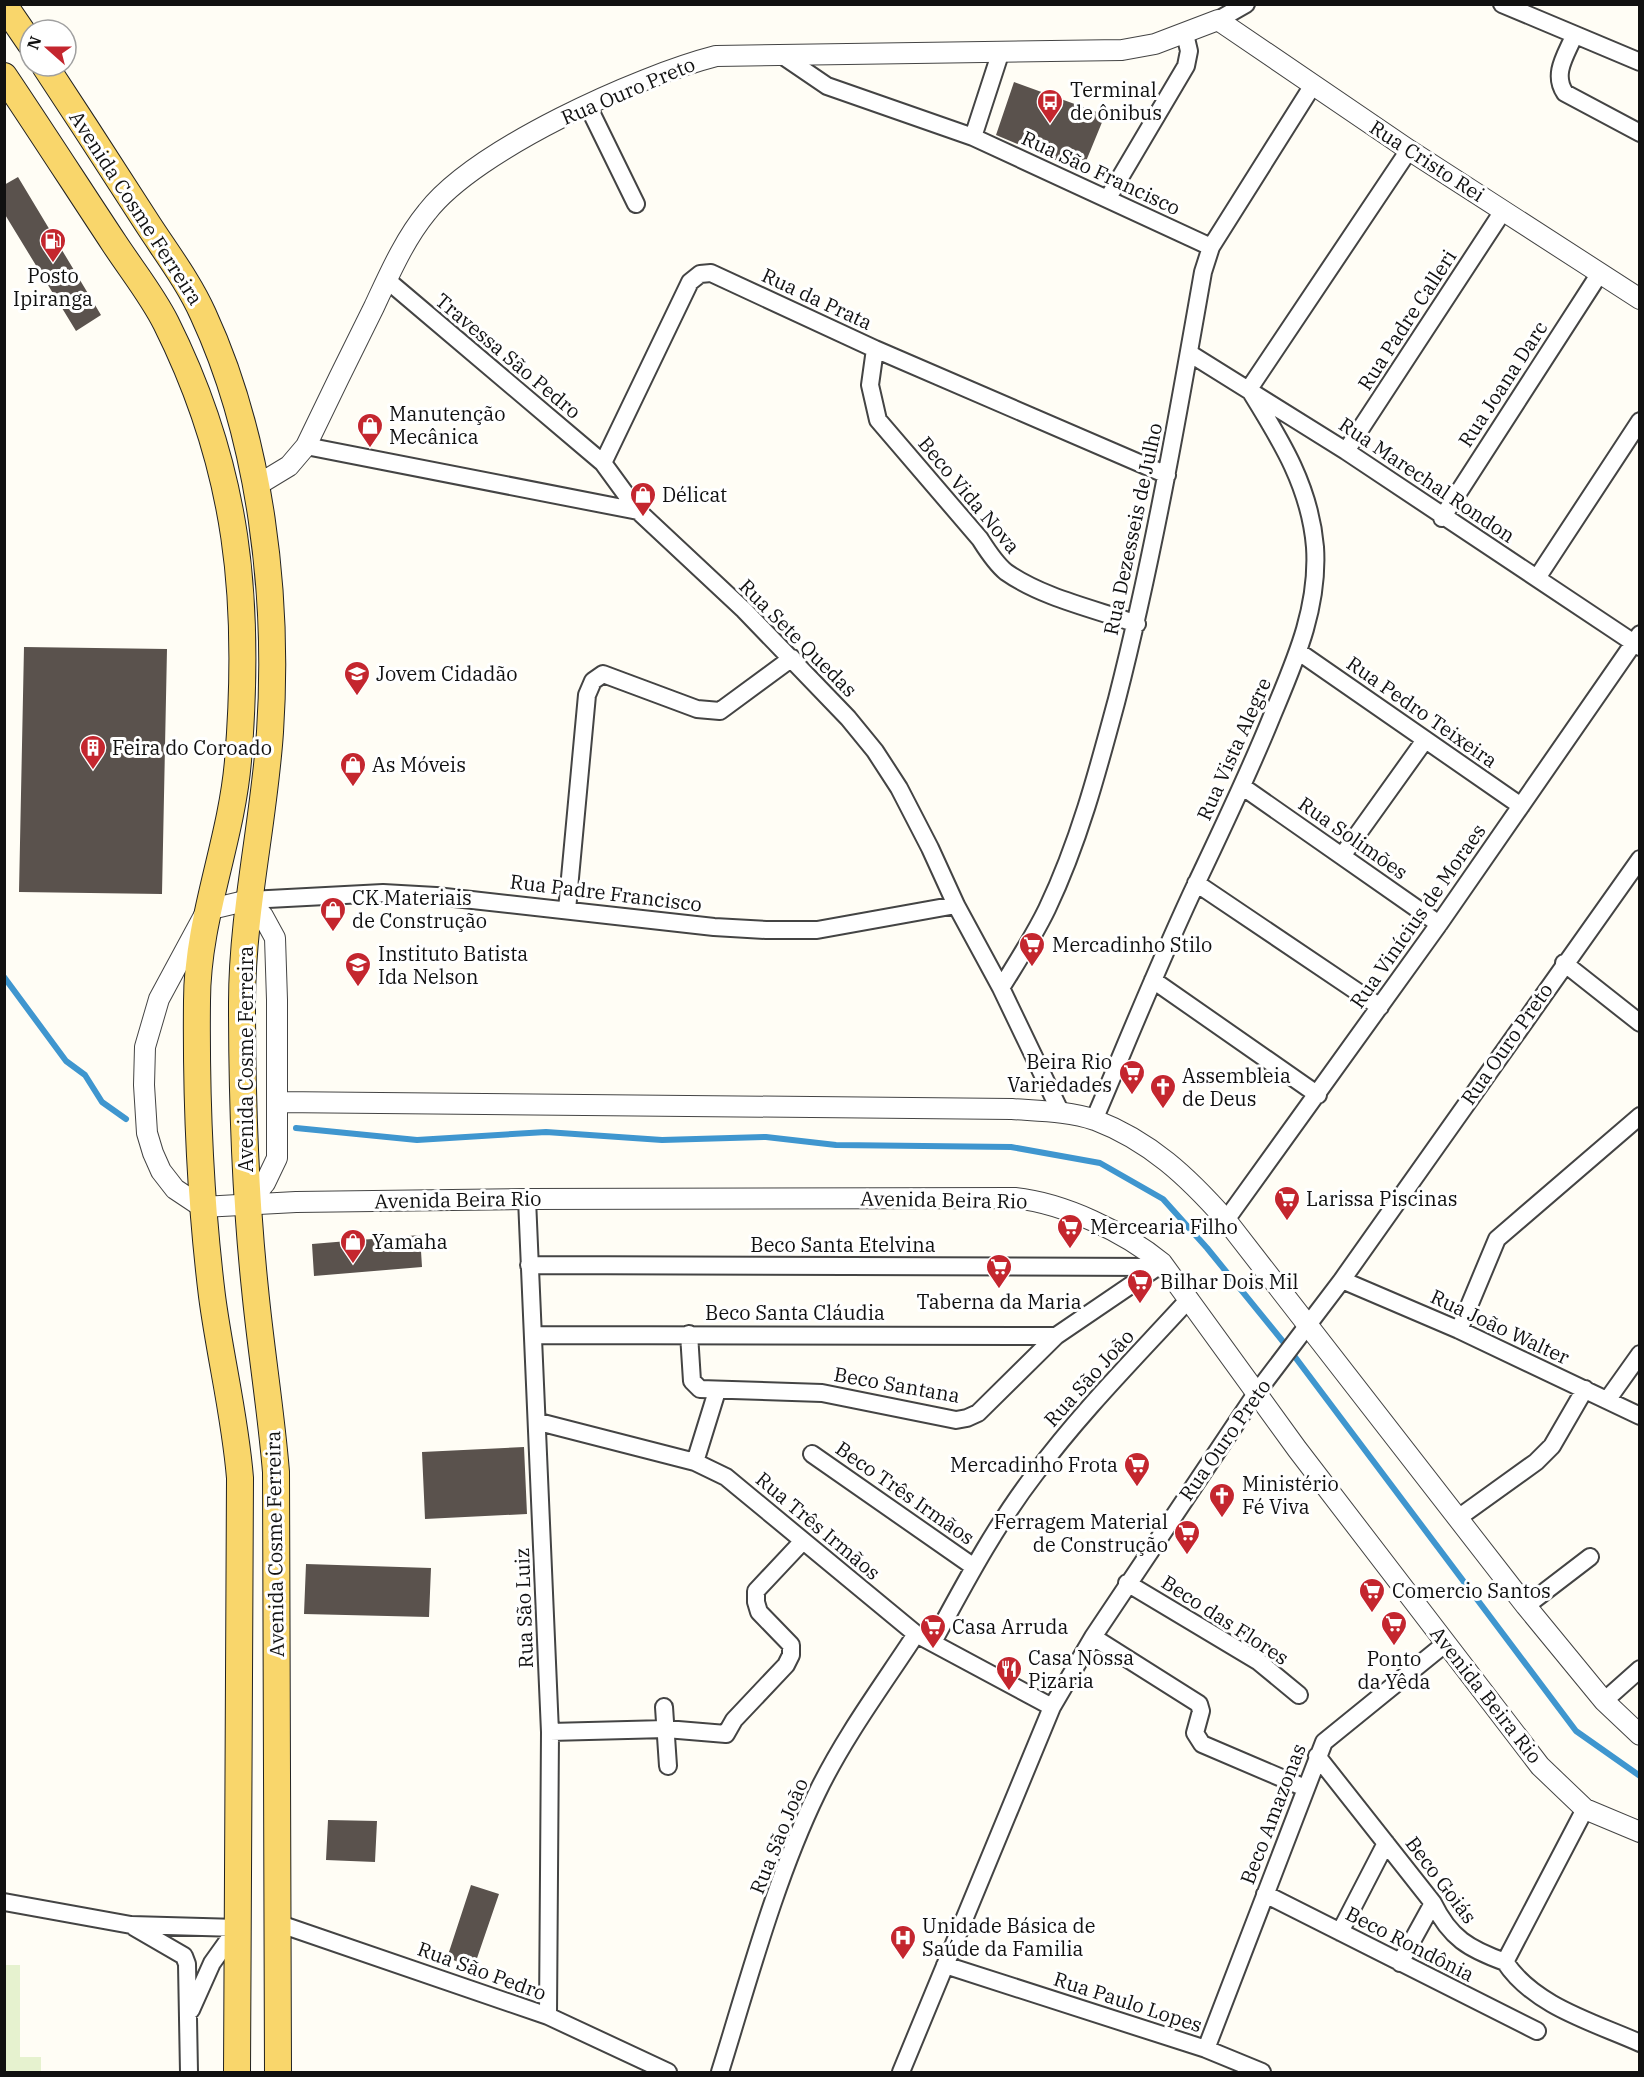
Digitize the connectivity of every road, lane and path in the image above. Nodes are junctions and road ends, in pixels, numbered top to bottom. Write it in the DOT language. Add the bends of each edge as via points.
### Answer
graph roads {
  1 [pos="1246,4"];
  2 [pos="1502,4"];
  3 [pos="4,5"];
  4 [pos="1218,20"];
  5 [pos="18,25"];
  6 [pos="1185,34"];
  7 [pos="1574,36"];
  8 [pos="1001,51"];
  9 [pos="780,54"];
  10 [pos="1640,62"];
  11 [pos="4,76"];
  12 [pos="53,78"];
  13 [pos="1313,85"];
  14 [pos="588,106"];
  15 [pos="1640,133"];
  16 [pos="973,137"];
  17 [pos="1409,150"];
  18 [pos="1108,198"];
  19 [pos="636,204"];
  20 [pos="1503,211"];
  21 [pos="1211,247"];
  22 [pos="1600,273"];
  23 [pos="387,280"];
  24 [pos="1640,299"];
  25 [pos="875,349"];
  26 [pos="1189,353"];
  27 [pos="1249,389"];
  28 [pos="1640,421"];
  29 [pos="306,446"];
  30 [pos="1346,452"];
  31 [pos="603,463"];
  32 [pos="1167,475"];
  33 [pos="256,486"];
  34 [pos="638,511"];
  35 [pos="1442,518"];
  36 [pos="1538,578"];
  37 [pos="1137,624"];
  38 [pos="1638,641"];
  39 [pos="1299,652"];
  40 [pos="792,658"];
  41 [pos="1425,740"];
  42 [pos="1243,787"];
  43 [pos="1521,806"];
  44 [pos="1342,856"];
  45 [pos="1640,859"];
  46 [pos="1196,883"];
  47 [pos="249,900"];
  48 [pos="956,904"];
  49 [pos="207,910"];
  50 [pos="567,910"];
  51 [pos="1439,924"];
  52 [pos="1564,963"];
  53 [pos="1153,980"];
  54 [pos="1001,988"];
  55 [pos="1380,1007"];
  56 [pos="1640,1023"];
  57 [pos="1318,1095"];
  58 [pos="277,1102"];
  59 [pos="1061,1113"];
  60 [pos="1640,1116"];
  61 [pos="1094,1120"];
  62 [pos="527,1199"];
  63 [pos="248,1203"];
  64 [pos="202,1207"];
  65 [pos="1226,1220"];
  66 [pos="530,1264"];
  67 [pos="1159,1265"];
  68 [pos="1342,1280"];
  69 [pos="1189,1299"];
  70 [pos="1308,1324"];
  71 [pos="1459,1330"];
  72 [pos="689,1334"];
  73 [pos="533,1335"];
  74 [pos="1056,1336"];
  75 [pos="1640,1354"];
  76 [pos="1261,1387"];
  77 [pos="1585,1389"];
  78 [pos="717,1391"];
  79 [pos="1608,1399"];
  80 [pos="1640,1416"];
  81 [pos="538,1422"];
  82 [pos="812,1454"];
  83 [pos="695,1462"];
  84 [pos="1458,1518"];
  85 [pos="802,1542"];
  86 [pos="1590,1557"];
  87 [pos="974,1567"];
  88 [pos="1127,1583"];
  89 [pos="1526,1606"];
  90 [pos="916,1634"];
  91 [pos="1093,1637"];
  92 [pos="933,1642"];
  93 [pos="1446,1643"];
  94 [pos="1640,1669"];
  95 [pos="1299,1695"];
  96 [pos="1604,1701"];
  97 [pos="664,1707"];
  98 [pos="1052,1707"];
  99 [pos="666,1729"];
  100 [pos="550,1732"];
  101 [pos="1640,1735"];
  102 [pos="1317,1756"];
  103 [pos="668,1766"];
  104 [pos="1305,1788"];
  105 [pos="1585,1809"];
  106 [pos="1640,1832"];
  107 [pos="1386,1843"];
  108 [pos="1265,1894"];
  109 [pos="4,1902"];
  110 [pos="1433,1903"];
  111 [pos="277,1923"];
  112 [pos="131,1925"];
  113 [pos="238,1928"];
  114 [pos="1340,1932"];
  115 [pos="1505,1962"];
  116 [pos="1400,1964"];
  117 [pos="945,1965"];
  118 [pos="188,2016"];
  119 [pos="548,2016"];
  120 [pos="1537,2031"];
  121 [pos="1640,2043"];
  122 [pos="1206,2049"];
  123 [pos="189,2073"];
  124 [pos="237,2073"];
  125 [pos="278,2073"];
  126 [pos="668,2073"];
  127 [pos="720,2073"];
  128 [pos="901,2073"];
  129 [pos="1262,2073"];
  1 -- 4 [label="street"];
  2 -- 7 [label="street"];
  3 -- 5 [label="main road"];
  4 -- 6 [label="street, Rua Ouro Preto"];
  4 -- 13 [label="street, Rua Cristo Rei"];
  6 -- 8 [label="street, Rua Ouro Preto" via="1122,50"];
  6 -- 18 [label="street" via="1189,51 1186,66"];
  7 -- 10 [label="street"];
  7 -- 15 [label="street" via="1558,74 1565,93"];
  8 -- 9 [label="street, Rua Ouro Preto"];
  8 -- 16 [label="street"];
  9 -- 14 [label="street, Rua Ouro Preto" via="716,57 686,64"];
  9 -- 16 [label="street, Rua São Francisco" via="827,86"];
  11 -- 49 [label="main road, Avenida Cosme Ferreira" via="164,320 194,383 218,456 241,576 243,693 230,817"];
  12 -- 33 [label="main road, Avenida Cosme Ferreira" via="203,314 235,400"];
  13 -- 17 [label="street, Rua Cristo Rei"];
  13 -- 21 [label="street, Rua Dezesseis de Julho"];
  14 -- 19 [label="street"];
  14 -- 23 [label="street, Rua Ouro Preto" via="508,148 454,183 427,211"];
  16 -- 18 [label="street, Rua São Francisco"];
  17 -- 20 [label="street, Rua Cristo Rei"];
  17 -- 27 [label="street"];
  18 -- 21 [label="street, Rua São Francisco"];
  20 -- 22 [label="street, Rua Cristo Rei"];
  20 -- 30 [label="street, Rua Padre Calleri"];
  21 -- 26 [label="street, Rua Dezesseis de Julho"];
  22 -- 24 [label="street, Rua Cristo Rei"];
  22 -- 35 [label="street, Rua Joana Darc"];
  23 -- 29 [label="street, Rua Ouro Preto"];
  23 -- 31 [label="street, Travessa São Pedro"];
  25 -- 31 [label="street, Rua da Prata" via="711,273 700,274 690,282"];
  25 -- 32 [label="street, Rua da Prata"];
  25 -- 37 [label="street, Beco Vida Nova" via="870,385 878,420 1005,571"];
  26 -- 27 [label="street, Rua Marechal Rondon"];
  26 -- 32 [label="street, Rua Dezesseis de Julho"];
  27 -- 30 [label="street, Rua Marechal Rondon"];
  27 -- 39 [label="street, Rua Vista Alegre" via="1300,478 1310,512 1315,586"];
  28 -- 36 [label="street"];
  29 -- 33 [label="street, Rua Ouro Preto" via="289,466"];
  29 -- 34 [label="street"];
  30 -- 35 [label="street, Rua Marechal Rondon"];
  31 -- 34 [label="street"];
  32 -- 37 [label="street, Rua Dezesseis de Julho"];
  33 -- 47 [label="main road, Avenida Cosme Ferreira" via="269,581 273,663 270,734"];
  34 -- 40 [label="street, Rua Sete Quedas"];
  35 -- 36 [label="street, Rua Marechal Rondon"];
  36 -- 38 [label="street, Rua Marechal Rondon"];
  37 -- 54 [label="street, Rua Dezesseis de Julho" via="1101,760 1067,864 1047,911"];
  38 -- 43 [label="street, Rua Vinícius de Moraes"];
  39 -- 41 [label="street, Rua Pedro Teixeira"];
  39 -- 42 [label="street, Rua Vista Alegre"];
  40 -- 48 [label="street, Rua Sete Quedas" via="875,751 899,788"];
  40 -- 50 [label="street" via="720,711 709,712 603,674 592,681 587,695"];
  41 -- 43 [label="street, Rua Pedro Teixeira"];
  41 -- 44 [label="street"];
  42 -- 44 [label="street, Rua Solimões"];
  42 -- 46 [label="street, Rua Vista Alegre"];
  43 -- 51 [label="street, Rua Vinícius de Moraes"];
  44 -- 51 [label="street, Rua Solimões"];
  45 -- 52 [label="street, Rua Ouro Preto"];
  46 -- 53 [label="street, Rua Vista Alegre"];
  46 -- 55 [label="street"];
  47 -- 49 [label="street"];
  47 -- 50 [label="street, Rua Padre Francisco" via="383,893"];
  47 -- 58 [label="street" via="275,938"];
  47 -- 63 [label="main road, Avenida Cosme Ferreira" via="242,1000"];
  48 -- 50 [label="street, Rua Padre Francisco" via="817,930 714,927"];
  48 -- 54 [label="street, Rua Sete Quedas"];
  49 -- 64 [label="main road, Avenida Cosme Ferreira" via="197,998"];
  49 -- 64 [label="street" via="159,999 146,1047 144,1085 147,1132 161,1171 176,1189"];
  51 -- 55 [label="street, Rua Vinícius de Moraes"];
  52 -- 56 [label="street"];
  52 -- 68 [label="street, Rua Ouro Preto"];
  53 -- 57 [label="street"];
  53 -- 61 [label="street, Rua Vista Alegre"];
  54 -- 59 [label="street, Rua Sete Quedas"];
  55 -- 57 [label="street, Rua Vinícius de Moraes"];
  57 -- 65 [label="street, Rua Vinícius de Moraes"];
  58 -- 59 [label="street" via="1012,1109"];
  58 -- 63 [label="street" via="277,1158 265,1184"];
  59 -- 61 [label="street"];
  60 -- 71 [label="street" via="1497,1239"];
  61 -- 65 [label="street" via="1166,1158"];
  62 -- 63 [label="street, Avenida Beira Rio"];
  62 -- 66 [label="street, Rua São Luiz"];
  62 -- 67 [label="street, Avenida Beira Rio" via="1015,1198 1067,1211 1140,1247"];
  63 -- 64 [label="street, Avenida Beira Rio"];
  63 -- 111 [label="main road, Avenida Cosme Ferreira" via="276,1472"];
  64 -- 113 [label="main road, Avenida Cosme Ferreira" via="240,1478"];
  65 -- 70 [label="street"];
  66 -- 67 [label="street, Beco Santa Etelvina"];
  66 -- 73 [label="street, Rua São Luiz"];
  67 -- 69 [label="street, Avenida Beira Rio"];
  67 -- 74 [label="street, Beco Santana"];
  68 -- 70 [label="street, Rua Ouro Preto"];
  68 -- 71 [label="street, Rua João Walter"];
  69 -- 76 [label="street, Avenida Beira Rio"];
  69 -- 87 [label="street, Rua São João" via="1066,1434 1033,1476"];
  70 -- 76 [label="street, Rua Ouro Preto"];
  70 -- 84 [label="street"];
  71 -- 77 [label="street, Rua João Walter"];
  72 -- 73 [label="street, Beco Santa Cláudia"];
  72 -- 74 [label="street, Beco Santa Cláudia"];
  72 -- 78 [label="street, Beco Santana" via="692,1381 700,1389"];
  73 -- 81 [label="street, Rua São Luiz"];
  74 -- 78 [label="street, Beco Santana" via="978,1413 956,1420 822,1393"];
  75 -- 79 [label="street"];
  76 -- 88 [label="street, Rua Ouro Preto"];
  76 -- 93 [label="street, Avenida Beira Rio"];
  77 -- 79 [label="street, Rua João Walter"];
  77 -- 84 [label="street" via="1552,1446"];
  78 -- 83 [label="street"];
  79 -- 80 [label="street, Rua João Walter"];
  81 -- 83 [label="street, Rua Três Irmãos"];
  81 -- 100 [label="street, Rua São Luiz"];
  82 -- 87 [label="street, Beco Três Irmãos"];
  83 -- 85 [label="street, Rua Três Irmãos" via="726,1477"];
  84 -- 89 [label="street"];
  85 -- 90 [label="street, Rua Três Irmãos"];
  85 -- 99 [label="street" via="756,1591 759,1612 791,1645 786,1665 734,1720 726,1734"];
  86 -- 89 [label="street"];
  87 -- 92 [label="street, Rua São João"];
  88 -- 91 [label="street, Rua Ouro Preto"];
  88 -- 95 [label="street, Beco das Flores" via="1259,1662"];
  89 -- 96 [label="street"];
  90 -- 92 [label="street, Rua Três Irmãos"];
  90 -- 127 [label="street, Rua São João" via="843,1744 817,1793 794,1847"];
  91 -- 98 [label="street, Rua Ouro Preto"];
  91 -- 104 [label="street" via="1198,1704 1201,1711 1195,1733 1202,1744"];
  92 -- 98 [label="street, Rua Três Irmãos"];
  93 -- 102 [label="street, Beco Amazonas" via="1336,1730"];
  93 -- 105 [label="street, Avenida Beira Rio" via="1540,1766"];
  94 -- 96 [label="street"];
  96 -- 101 [label="street"];
  97 -- 99 [label="street"];
  98 -- 117 [label="street, Rua Ouro Preto"];
  99 -- 100 [label="street"];
  99 -- 103 [label="street"];
  100 -- 119 [label="street, Rua São Luiz"];
  102 -- 104 [label="street, Beco Amazonas"];
  102 -- 107 [label="street, Beco Goiás"];
  104 -- 108 [label="street, Beco Amazonas"];
  105 -- 106 [label="street, Avenida Beira Rio"];
  105 -- 115 [label="street"];
  107 -- 110 [label="street, Beco Goiás"];
  107 -- 114 [label="street"];
  108 -- 114 [label="street, Beco Rondônia"];
  108 -- 122 [label="street, Beco Amazonas"];
  109 -- 112 [label="street"];
  110 -- 115 [label="street, Beco Goiás" via="1443,1924 1458,1939"];
  110 -- 116 [label="street"];
  111 -- 119 [label="street, Rua São Pedro"];
  111 -- 125 [label="main road, Avenida Cosme Ferreira"];
  112 -- 113 [label="street"];
  112 -- 118 [label="street" via="184,1956"];
  113 -- 118 [label="street" via="212,1964"];
  113 -- 124 [label="main road, Avenida Cosme Ferreira"];
  114 -- 116 [label="street, Beco Rondônia"];
  115 -- 121 [label="street" via="1535,1994"];
  116 -- 120 [label="street, Beco Rondônia"];
  117 -- 122 [label="street, Rua Paulo Lopes"];
  117 -- 128 [label="street, Rua Ouro Preto"];
  118 -- 123 [label="street"];
  119 -- 126 [label="street, Rua São Pedro"];
  122 -- 129 [label="street, Rua Paulo Lopes"];
}
